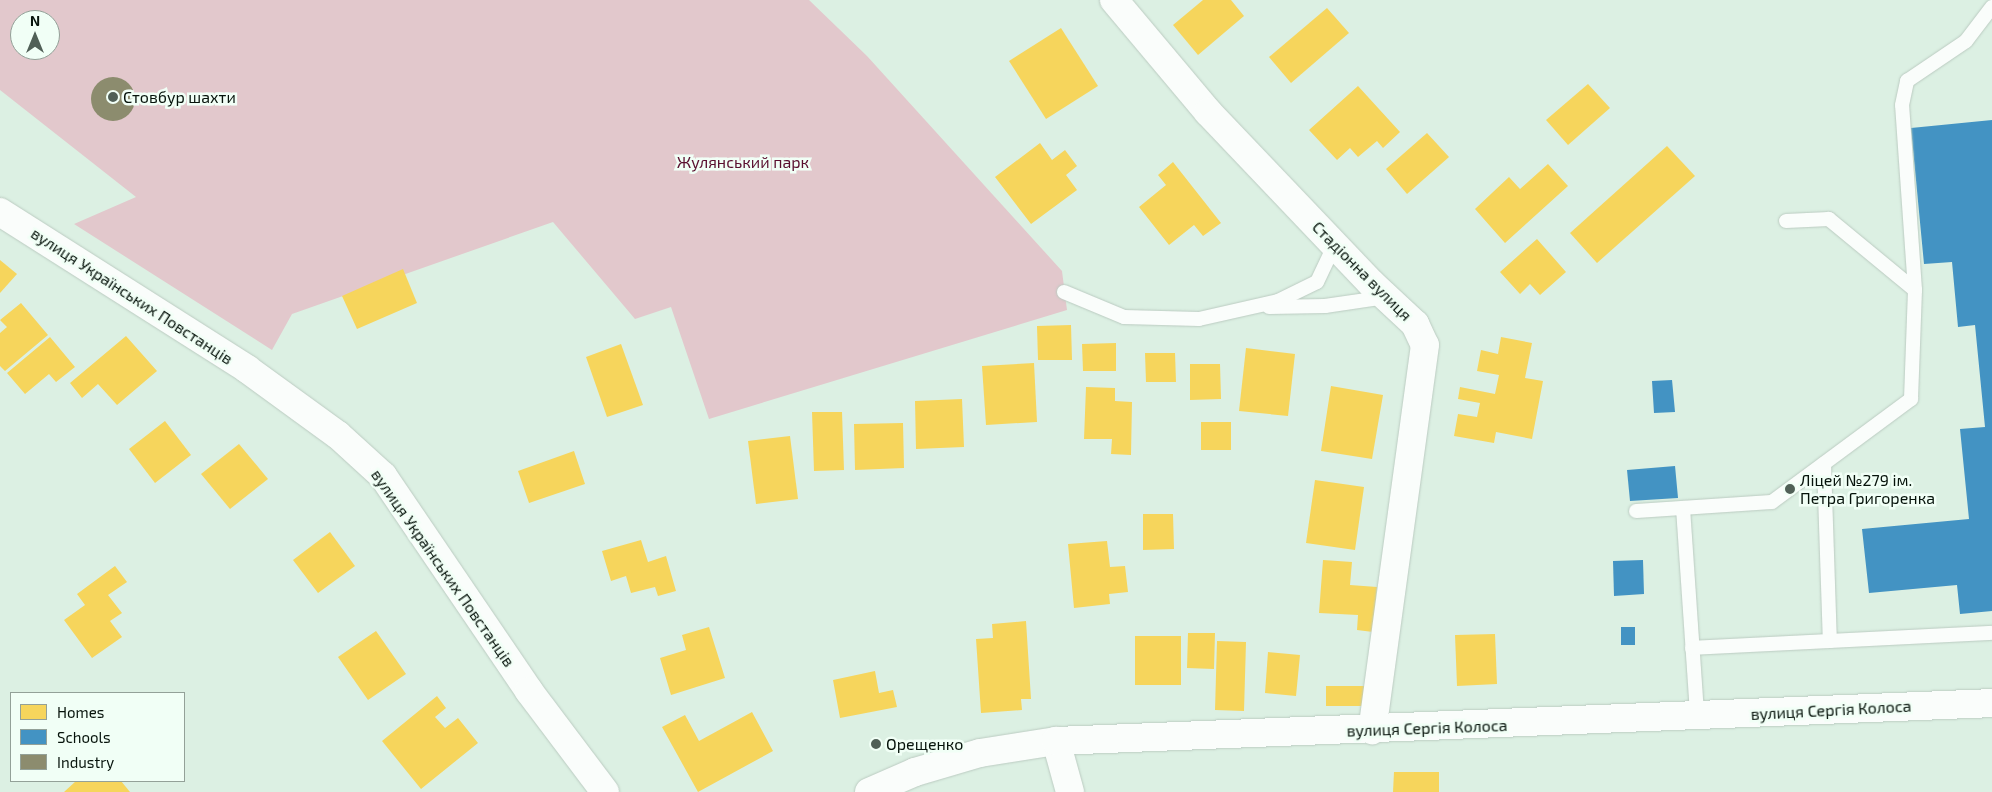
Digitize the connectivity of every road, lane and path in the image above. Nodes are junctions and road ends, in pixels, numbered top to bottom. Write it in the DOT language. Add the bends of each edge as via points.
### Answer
graph roads {
  1 [pos="1114,0"];
  2 [pos="1992,7"];
  3 [pos="0,212"];
  4 [pos="1786,221"];
  5 [pos="1335,244"];
  6 [pos="1915,290"];
  7 [pos="1064,292"];
  8 [pos="1387,297"];
  9 [pos="1251,307"];
  10 [pos="1824,464"];
  11 [pos="1683,508"];
  12 [pos="1636,511"];
  13 [pos="1992,633"];
  14 [pos="1830,641"];
  15 [pos="1692,648"];
  16 [pos="1992,703"];
  17 [pos="1697,716"];
  18 [pos="1372,730"];
  19 [pos="1056,741"];
  20 [pos="605,792"];
  21 [pos="869,792"];
  22 [pos="1070,792"];
  1 -- 5 [label="street, Стадіонна вулиця" via="1208,112"];
  2 -- 6 [label="lane" via="1966,41 1907,81 1902,105"];
  3 -- 20 [label="street, вулиця Українських Повстанців" via="247,369 338,435 383,476 529,691"];
  4 -- 6 [label="lane" via="1829,219"];
  5 -- 8 [label="street, Стадіонна вулиця"];
  5 -- 9 [label="lane" via="1317,282 1278,301"];
  6 -- 10 [label="lane" via="1911,399"];
  7 -- 9 [label="lane" via="1124,317 1200,319"];
  8 -- 9 [label="lane" via="1325,306"];
  8 -- 18 [label="street, Стадіонна вулиця" via="1415,324 1425,345"];
  10 -- 11 [label="lane" via="1772,502"];
  10 -- 14 [label="lane"];
  11 -- 12 [label="lane"];
  11 -- 15 [label="lane"];
  13 -- 14 [label="lane"];
  14 -- 15 [label="lane"];
  15 -- 17 [label="lane"];
  16 -- 17 [label="street, вулиця Сергія Колоса"];
  17 -- 18 [label="street, вулиця Сергія Колоса"];
  18 -- 19 [label="street, вулиця Сергія Колоса"];
  19 -- 21 [label="street, вулиця Сергія Колоса" via="980,753 914,772"];
  19 -- 22 [label="street"];
}
